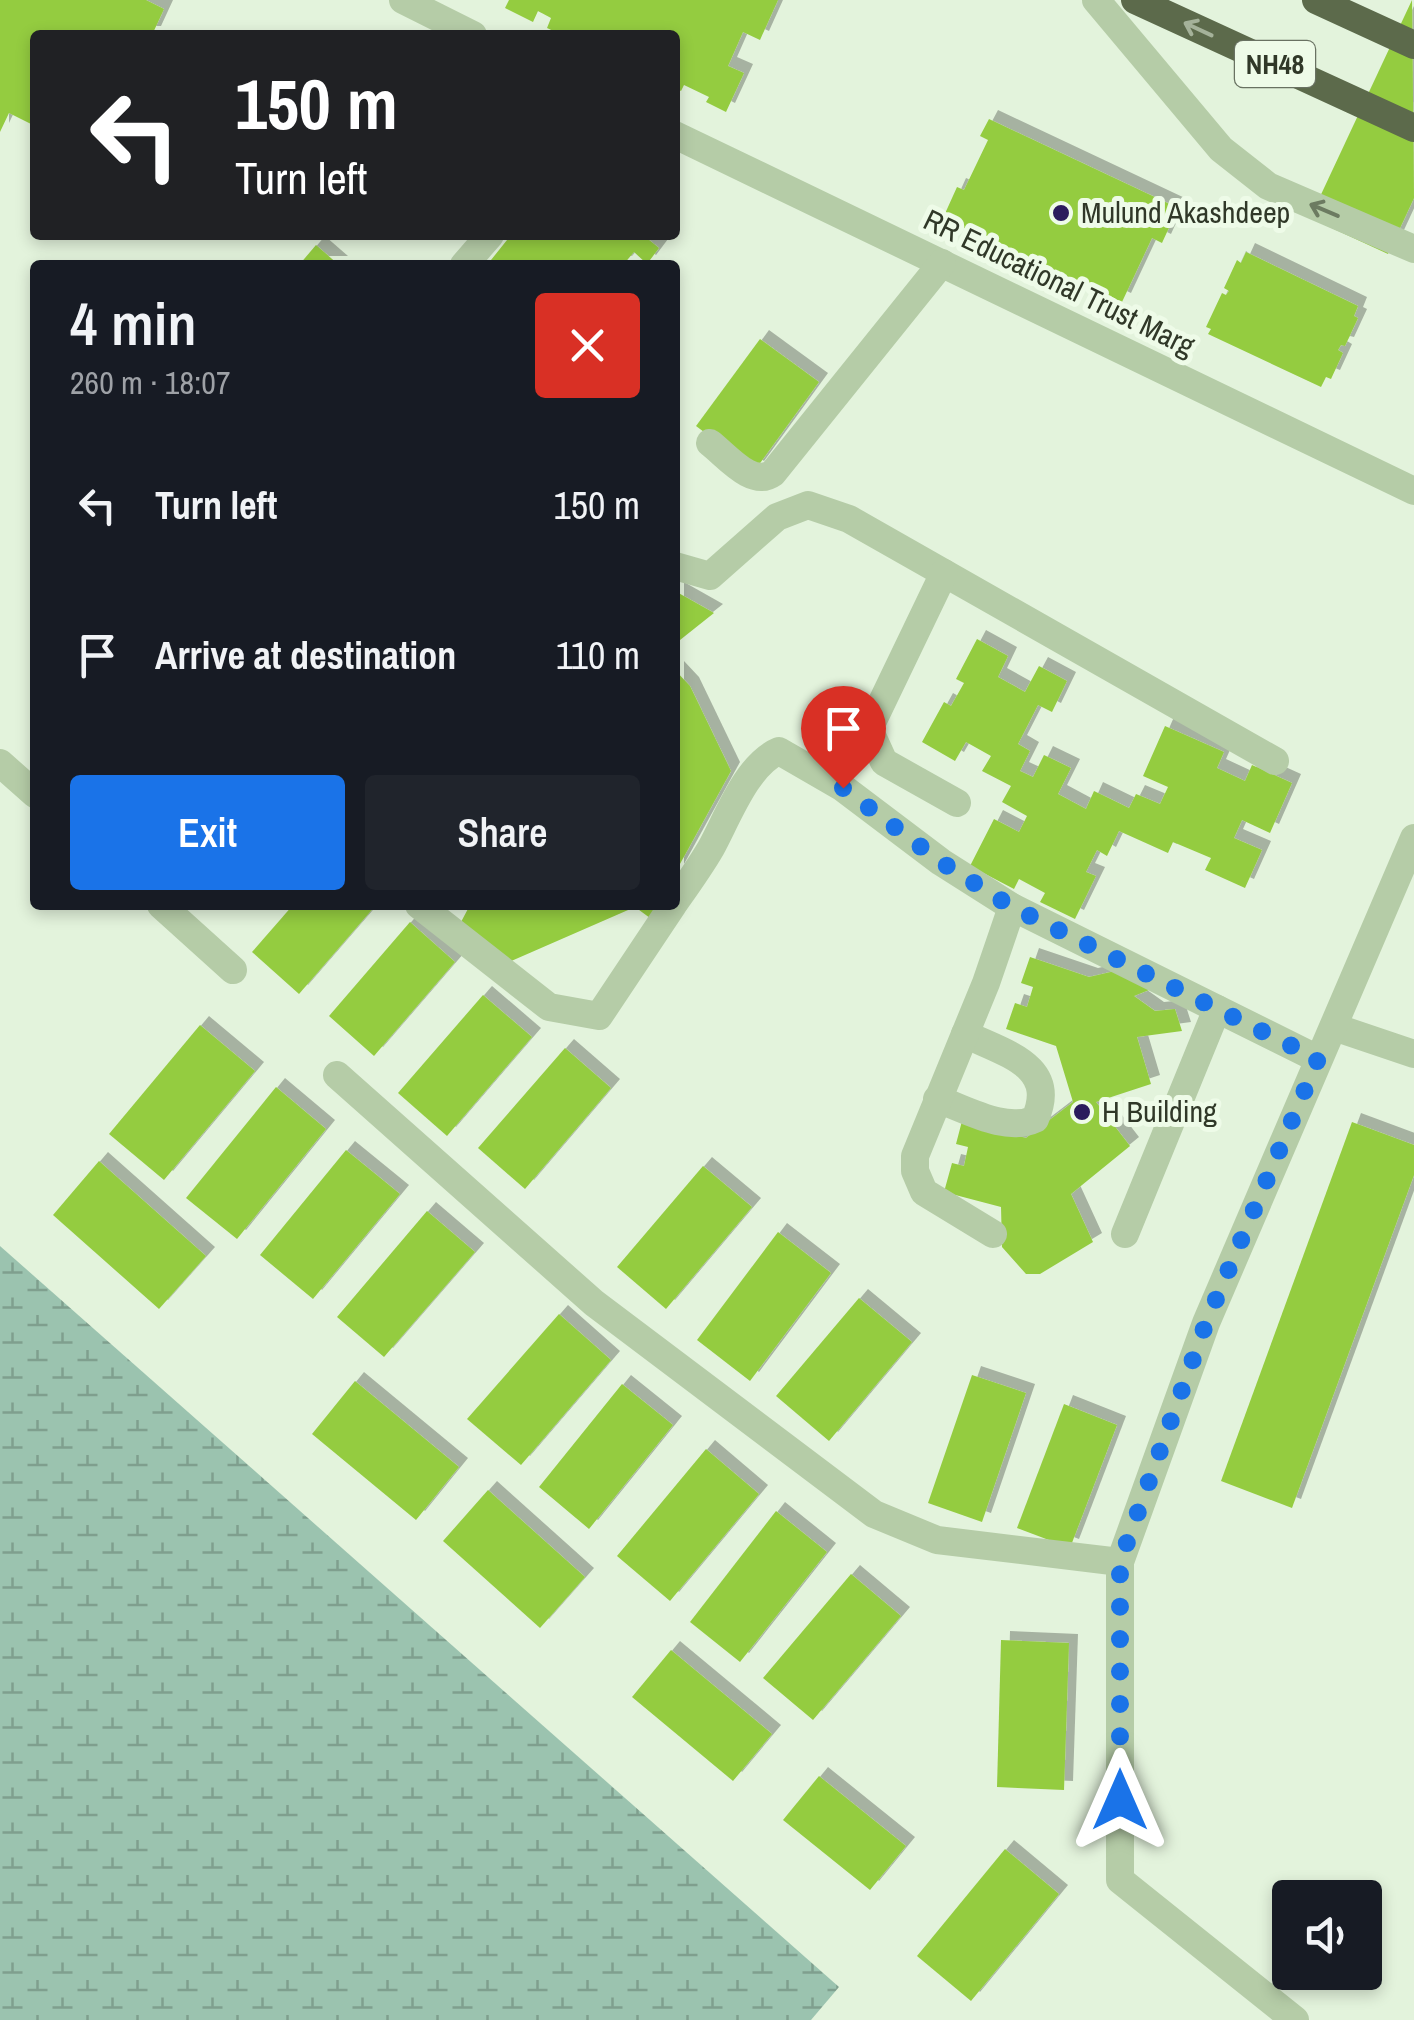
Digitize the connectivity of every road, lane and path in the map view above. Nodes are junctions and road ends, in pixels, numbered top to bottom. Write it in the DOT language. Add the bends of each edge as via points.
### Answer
graph roads {
  1 [pos="403,0"];
  2 [pos="1096,0"];
  3 [pos="1136,0"];
  4 [pos="1316,0"];
  5 [pos="463,30"];
  6 [pos="1414,45"];
  7 [pos="1414,128"];
  8 [pos="680,137"];
  9 [pos="486,240"];
  10 [pos="1414,249"];
  11 [pos="468,260"];
  12 [pos="942,263"];
  13 [pos="710,443"];
  14 [pos="1414,490"];
  15 [pos="680,567"];
  16 [pos="944,573"];
  17 [pos="1275,761"];
  18 [pos="0,763"];
  19 [pos="30,781"];
  20 [pos="958,803"];
  21 [pos="1409,849"];
  22 [pos="680,895"];
  23 [pos="1012,907"];
  24 [pos="166,910"];
  25 [pos="426,910"];
  26 [pos="670,910"];
  27 [pos="234,970"];
  28 [pos="1217,1009"];
  29 [pos="1334,1026"];
  30 [pos="965,1034"];
  31 [pos="1414,1054"];
  32 [pos="1318,1059"];
  33 [pos="336,1075"];
  34 [pos="937,1099"];
  35 [pos="994,1234"];
  36 [pos="1125,1234"];
  37 [pos="1120,1562"];
  38 [pos="1295,2020"];
  1 -- 5 [label="street"];
  10 -- 2 [label="street, one-way" via="1268,186 1220,149"];
  7 -- 3 [label="highway, NH48, one-way"];
  4 -- 6 [label="highway, NH48"];
  8 -- 12 [label="street, RR Educational Trust Marg"];
  9 -- 11 [label="street"];
  12 -- 13 [label="street" via="772,473 754,478"];
  12 -- 14 [label="street, RR Educational Trust Marg"];
  15 -- 16 [label="street" via="710,576 778,518 808,505 849,519"];
  16 -- 17 [label="street"];
  16 -- 20 [label="street" via="868,729 884,762"];
  18 -- 19 [label="street"];
  21 -- 29 [label="street"];
  22 -- 23 [label="street" via="739,794 767,756 779,751"];
  23 -- 28 [label="street"];
  23 -- 30 [label="street"];
  24 -- 27 [label="street"];
  25 -- 26 [label="street" via="550,1007 600,1016"];
  28 -- 32 [label="street"];
  28 -- 36 [label="street"];
  29 -- 31 [label="street"];
  29 -- 32 [label="street"];
  30 -- 34 [label="street"];
  30 -- 34 [label="street" via="1028,1064 1041,1084 1042,1104 1035,1119 1009,1124"];
  32 -- 37 [label="street" via="1206,1323"];
  33 -- 37 [label="street" via="594,1302 874,1514 937,1540"];
  34 -- 35 [label="street" via="914,1156 915,1171 924,1192"];
  37 -- 38 [label="street" via="1120,1880"];
}
